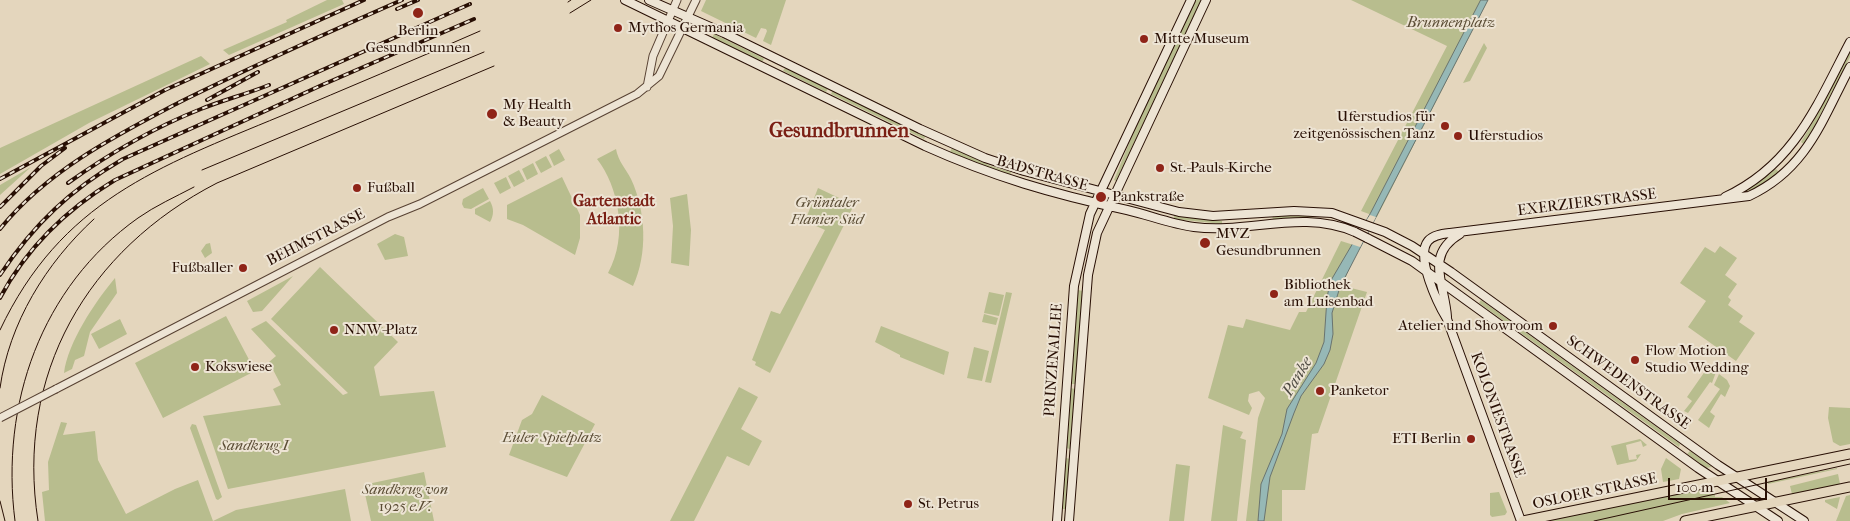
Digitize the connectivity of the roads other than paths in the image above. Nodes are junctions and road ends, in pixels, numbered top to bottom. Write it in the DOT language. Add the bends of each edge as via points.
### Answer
graph roads {
  1 [pos="625,0"];
  2 [pos="649,0"];
  3 [pos="677,0"];
  4 [pos="696,0"];
  5 [pos="1191,0"];
  6 [pos="1206,0"];
  7 [pos="673,10"];
  8 [pos="689,17"];
  9 [pos="667,21"];
  10 [pos="684,29"];
  11 [pos="1850,42"];
  12 [pos="774,57"];
  13 [pos="1850,67"];
  14 [pos="769,69"];
  15 [pos="647,87"];
  16 [pos="1102,190"];
  17 [pos="1115,194"];
  18 [pos="1719,200"];
  19 [pos="1095,204"];
  20 [pos="1108,207"];
  21 [pos="1460,234"];
  22 [pos="1424,253"];
  23 [pos="1438,263"];
  24 [pos="1427,272"];
  25 [pos="1441,281"];
  26 [pos="1447,319"];
  27 [pos="0,418"];
  28 [pos="1850,454"];
  29 [pos="1735,477"];
  30 [pos="1717,481"];
  31 [pos="1850,487"];
  32 [pos="1774,502"];
  33 [pos="1755,506"];
  34 [pos="1057,521"];
  35 [pos="1068,521"];
  36 [pos="1522,521"];
  37 [pos="1685,521"];
  38 [pos="1778,521"];
  39 [pos="1804,521"];
  1 -- 9 [label="main road, BADSTRASSE"];
  2 -- 7 [label="main road, BADSTRASSE"];
  3 -- 7 [label="street"];
  4 -- 8 [label="street, BEHMSTRASSE"];
  5 -- 16 [label="main road"];
  6 -- 17 [label="main road"];
  7 -- 8 [label="main road, BADSTRASSE"];
  7 -- 9 [label="street"];
  8 -- 10 [label="street, BEHMSTRASSE"];
  8 -- 12 [label="main road, BADSTRASSE"];
  9 -- 10 [label="main road, BADSTRASSE"];
  9 -- 15 [label="street" via="651,63"];
  10 -- 14 [label="main road, BADSTRASSE"];
  10 -- 15 [label="street, BEHMSTRASSE" via="659,76"];
  11 -- 18 [label="main road, EXERZIERSTRASSE" via="1806,126 1790,148 1750,184"];
  12 -- 14 [label="main road"];
  12 -- 16 [label="main road, BADSTRASSE" via="985,158"];
  13 -- 18 [label="main road, EXERZIERSTRASSE" via="1807,150 1796,163 1765,188 1749,196"];
  14 -- 19 [label="main road, BADSTRASSE" via="968,166 1019,184"];
  15 -- 27 [label="street, BEHMSTRASSE, bridge" via="553,138 388,217"];
  16 -- 17 [label="main road, BADSTRASSE"];
  16 -- 19 [label="main road, PRINZENALLEE"];
  17 -- 20 [label="main road, PRINZENALLEE"];
  17 -- 22 [label="main road, BADSTRASSE" via="1196,215 1308,210 1332,214 1360,222"];
  18 -- 21 [label="main road, EXERZIERSTRASSE"];
  19 -- 20 [label="main road, BADSTRASSE"];
  19 -- 34 [label="main road, PRINZENALLEE" via="1085,230 1074,286"];
  20 -- 24 [label="main road, BADSTRASSE, bridge" via="1193,227 1314,221 1336,224 1405,257"];
  20 -- 35 [label="main road, PRINZENALLEE" via="1096,233 1089,264"];
  21 -- 22 [label="main road, EXERZIERSTRASSE" via="1434,237 1426,245"];
  21 -- 23 [label="main road" via="1443,248"];
  22 -- 23 [label="main road"];
  22 -- 24 [label="main road, KOLONIESTRASSE"];
  23 -- 25 [label="main road, KOLONIESTRASSE"];
  23 -- 29 [label="main road, SCHWEDENSTRASSE"];
  24 -- 25 [label="main road, SCHWEDENSTRASSE"];
  24 -- 26 [label="main road, KOLONIESTRASSE"];
  25 -- 26 [label="main road, KOLONIESTRASSE"];
  25 -- 30 [label="main road, SCHWEDENSTRASSE"];
  26 -- 36 [label="main road, KOLONIESTRASSE"];
  28 -- 29 [label="main road, OSLOER STRASSE"];
  29 -- 30 [label="main road, OSLOER STRASSE"];
  29 -- 32 [label="main road, SCHWEDENSTRASSE"];
  30 -- 33 [label="main road, SCHWEDENSTRASSE"];
  30 -- 36 [label="main road, OSLOER STRASSE"];
  31 -- 32 [label="main road"];
  32 -- 33 [label="main road"];
  32 -- 39 [label="main road, SCHWEDENSTRASSE"];
  33 -- 37 [label="main road"];
  33 -- 38 [label="main road, SCHWEDENSTRASSE"];
}
